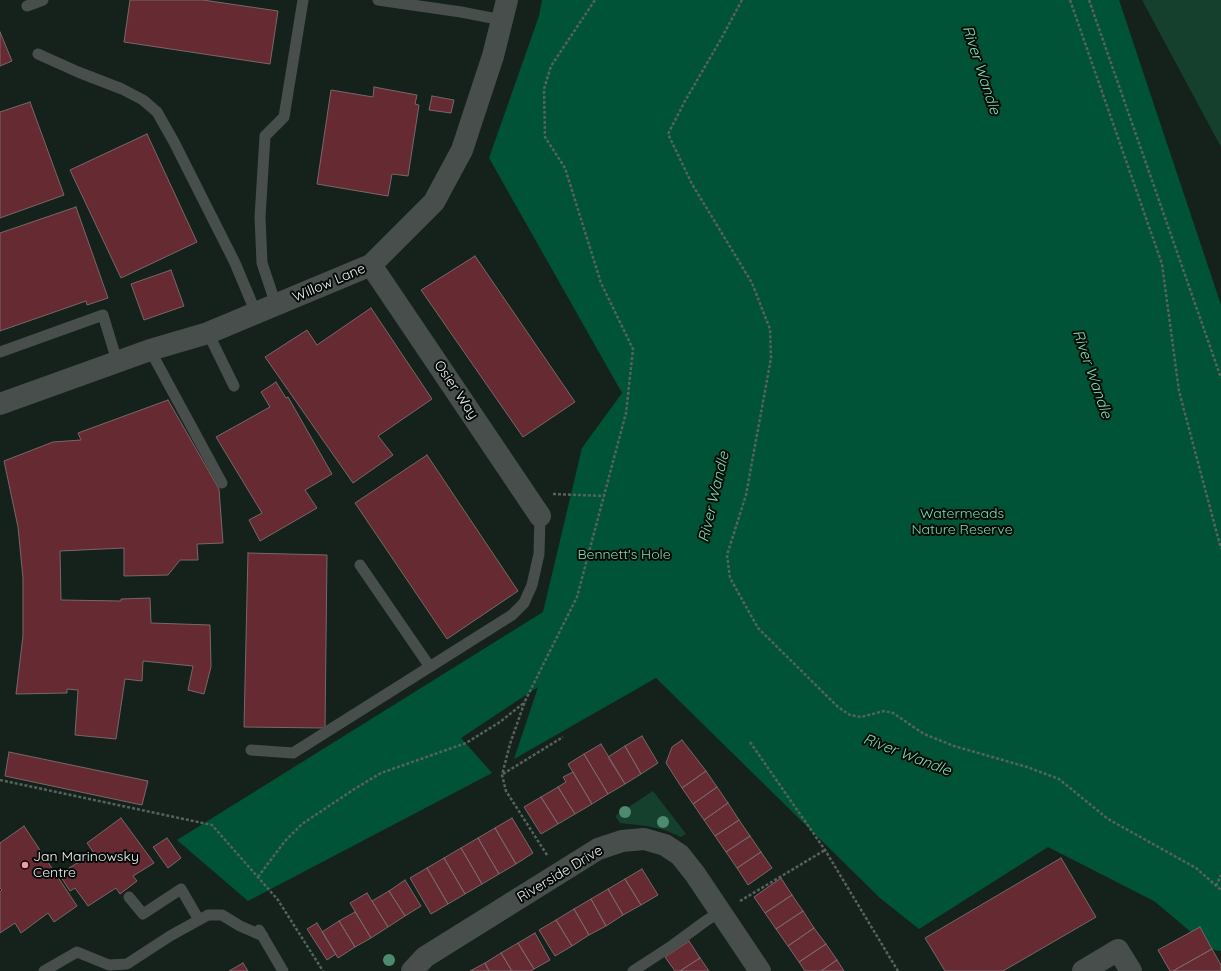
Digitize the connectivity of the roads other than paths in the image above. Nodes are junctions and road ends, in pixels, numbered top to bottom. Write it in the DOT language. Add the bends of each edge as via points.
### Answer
graph roads {
  1 [pos="43,0"];
  2 [pos="303,0"];
  3 [pos="378,0"];
  4 [pos="27,6"];
  5 [pos="504,10"];
  6 [pos="38,54"];
  7 [pos="371,265"];
  8 [pos="266,309"];
  9 [pos="208,333"];
  10 [pos="150,350"];
  11 [pos="0,352"];
  12 [pos="117,361"];
  13 [pos="234,386"];
  14 [pos="0,404"];
  15 [pos="222,483"];
  16 [pos="540,516"];
  17 [pos="360,565"];
  18 [pos="430,667"];
  19 [pos="251,750"];
  20 [pos="129,897"];
  21 [pos="721,912"];
  22 [pos="199,920"];
  23 [pos="257,926"];
  24 [pos="263,936"];
  25 [pos="44,971"];
  26 [pos="283,971"];
  27 [pos="412,971"];
  28 [pos="633,971"];
  29 [pos="760,971"];
  30 [pos="1084,971"];
  31 [pos="1130,971"];
  1 -- 4 [label="lane"];
  2 -- 8 [label="lane" via="284,117 265,136 260,217"];
  3 -- 5 [label="lane" via="461,12"];
  5 -- 7 [label="street, Willow Lane" via="493,56 462,150 434,202"];
  6 -- 8 [label="lane" via="122,89 143,100 157,112 235,263"];
  7 -- 8 [label="street, Willow Lane"];
  7 -- 16 [label="street, Osier Way"];
  8 -- 9 [label="street, Willow Lane"];
  9 -- 10 [label="street, Willow Lane"];
  9 -- 13 [label="lane"];
  10 -- 12 [label="street, Willow Lane"];
  10 -- 15 [label="lane"];
  11 -- 12 [label="lane" via="103,315"];
  12 -- 14 [label="street, Willow Lane"];
  16 -- 18 [label="lane" via="539,554 532,585 524,603 512,615"];
  17 -- 18 [label="lane"];
  18 -- 19 [label="lane" via="293,753"];
  20 -- 22 [label="lane" via="143,914 181,888"];
  21 -- 27 [label="street, Riverside Drive" via="680,855 665,845 644,839 622,841 598,849 426,957"];
  21 -- 28 [label="lane"];
  21 -- 29 [label="street, Riverside Drive"];
  22 -- 24 [label="lane" via="208,915 222,916"];
  22 -- 25 [label="lane" via="128,964 109,965 77,952"];
  23 -- 24 [label="lane"];
  24 -- 26 [label="lane"];
  30 -- 31 [label="street" via="1118,950"];
}
